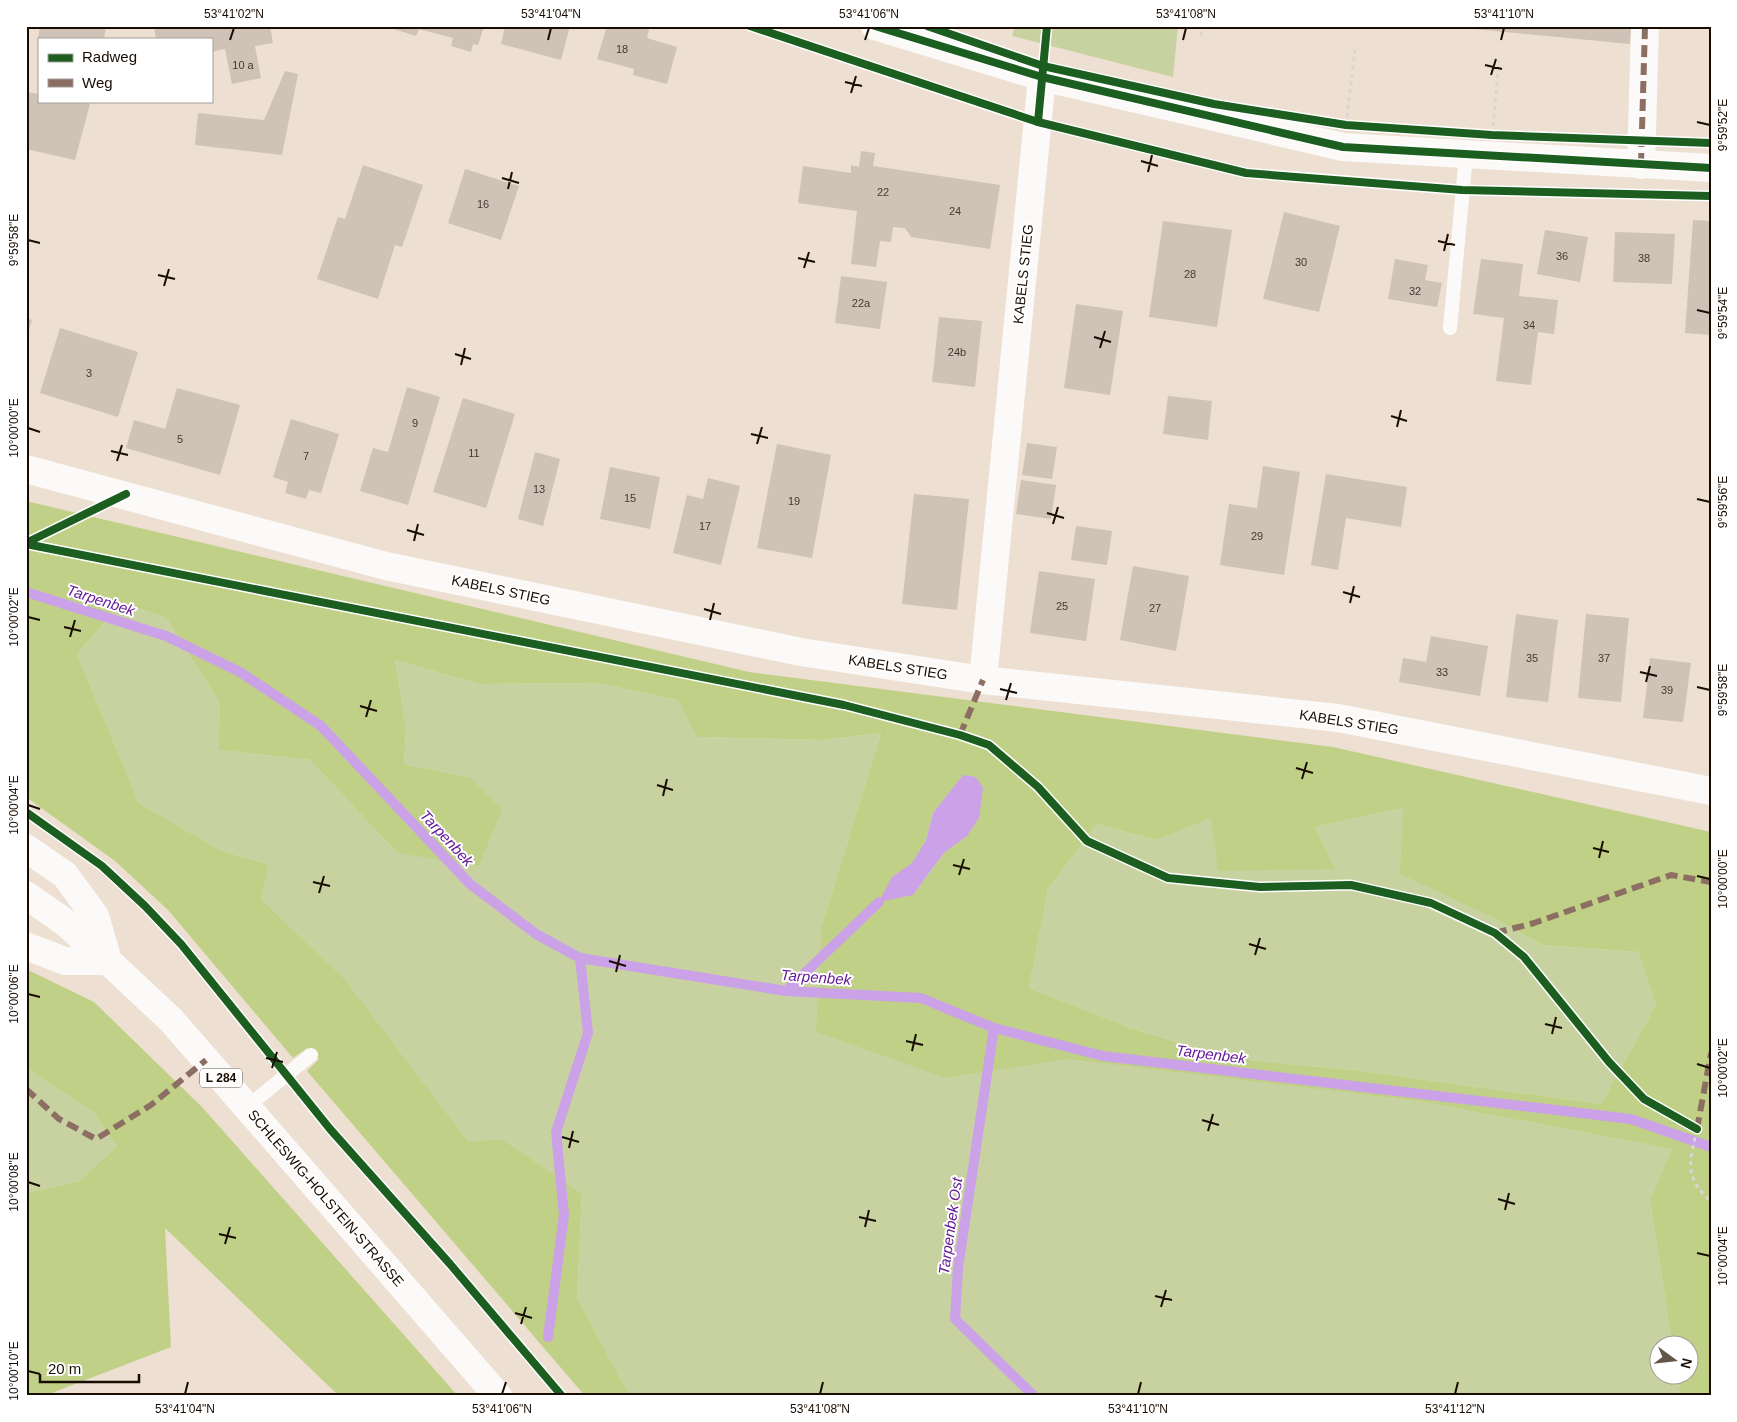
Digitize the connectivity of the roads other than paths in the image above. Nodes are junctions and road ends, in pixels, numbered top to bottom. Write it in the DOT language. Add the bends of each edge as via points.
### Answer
graph roads {
  1 [pos="875,26"];
  2 [pos="1645,26"];
  3 [pos="1042,77"];
  4 [pos="1478,155"];
  5 [pos="1641,165"];
  6 [pos="1711,168"];
  7 [pos="1450,328"];
  8 [pos="26,469"];
  9 [pos="982,680"];
  10 [pos="1711,791"];
  11 [pos="26,848"];
  12 [pos="26,895"];
  13 [pos="26,946"];
  14 [pos="108,961"];
  15 [pos="311,1055"];
  16 [pos="247,1107"];
  17 [pos="498,1396"];
  1 -- 3 [label="street"];
  2 -- 5 [label="street"];
  3 -- 4 [label="street" via="1343,147"];
  3 -- 9 [label="street, KABELS STIEG"];
  4 -- 5 [label="street"];
  4 -- 7 [label="lane"];
  5 -- 6 [label="street"];
  8 -- 9 [label="street, KABELS STIEG" via="386,566 801,652"];
  9 -- 10 [label="street, KABELS STIEG" via="1338,718"];
  11 -- 14 [label="street" via="65,875 95,916"];
  12 -- 14 [label="street, SCHLESWIG-HOLSTEIN-STRASSE / L 284" via="66,923"];
  13 -- 14 [label="street" via="65,961"];
  14 -- 16 [label="street, SCHLESWIG-HOLSTEIN-STRASSE / L 284" via="170,1020"];
  15 -- 16 [label="lane"];
  16 -- 17 [label="street, SCHLESWIG-HOLSTEIN-STRASSE / L 284"];
}
